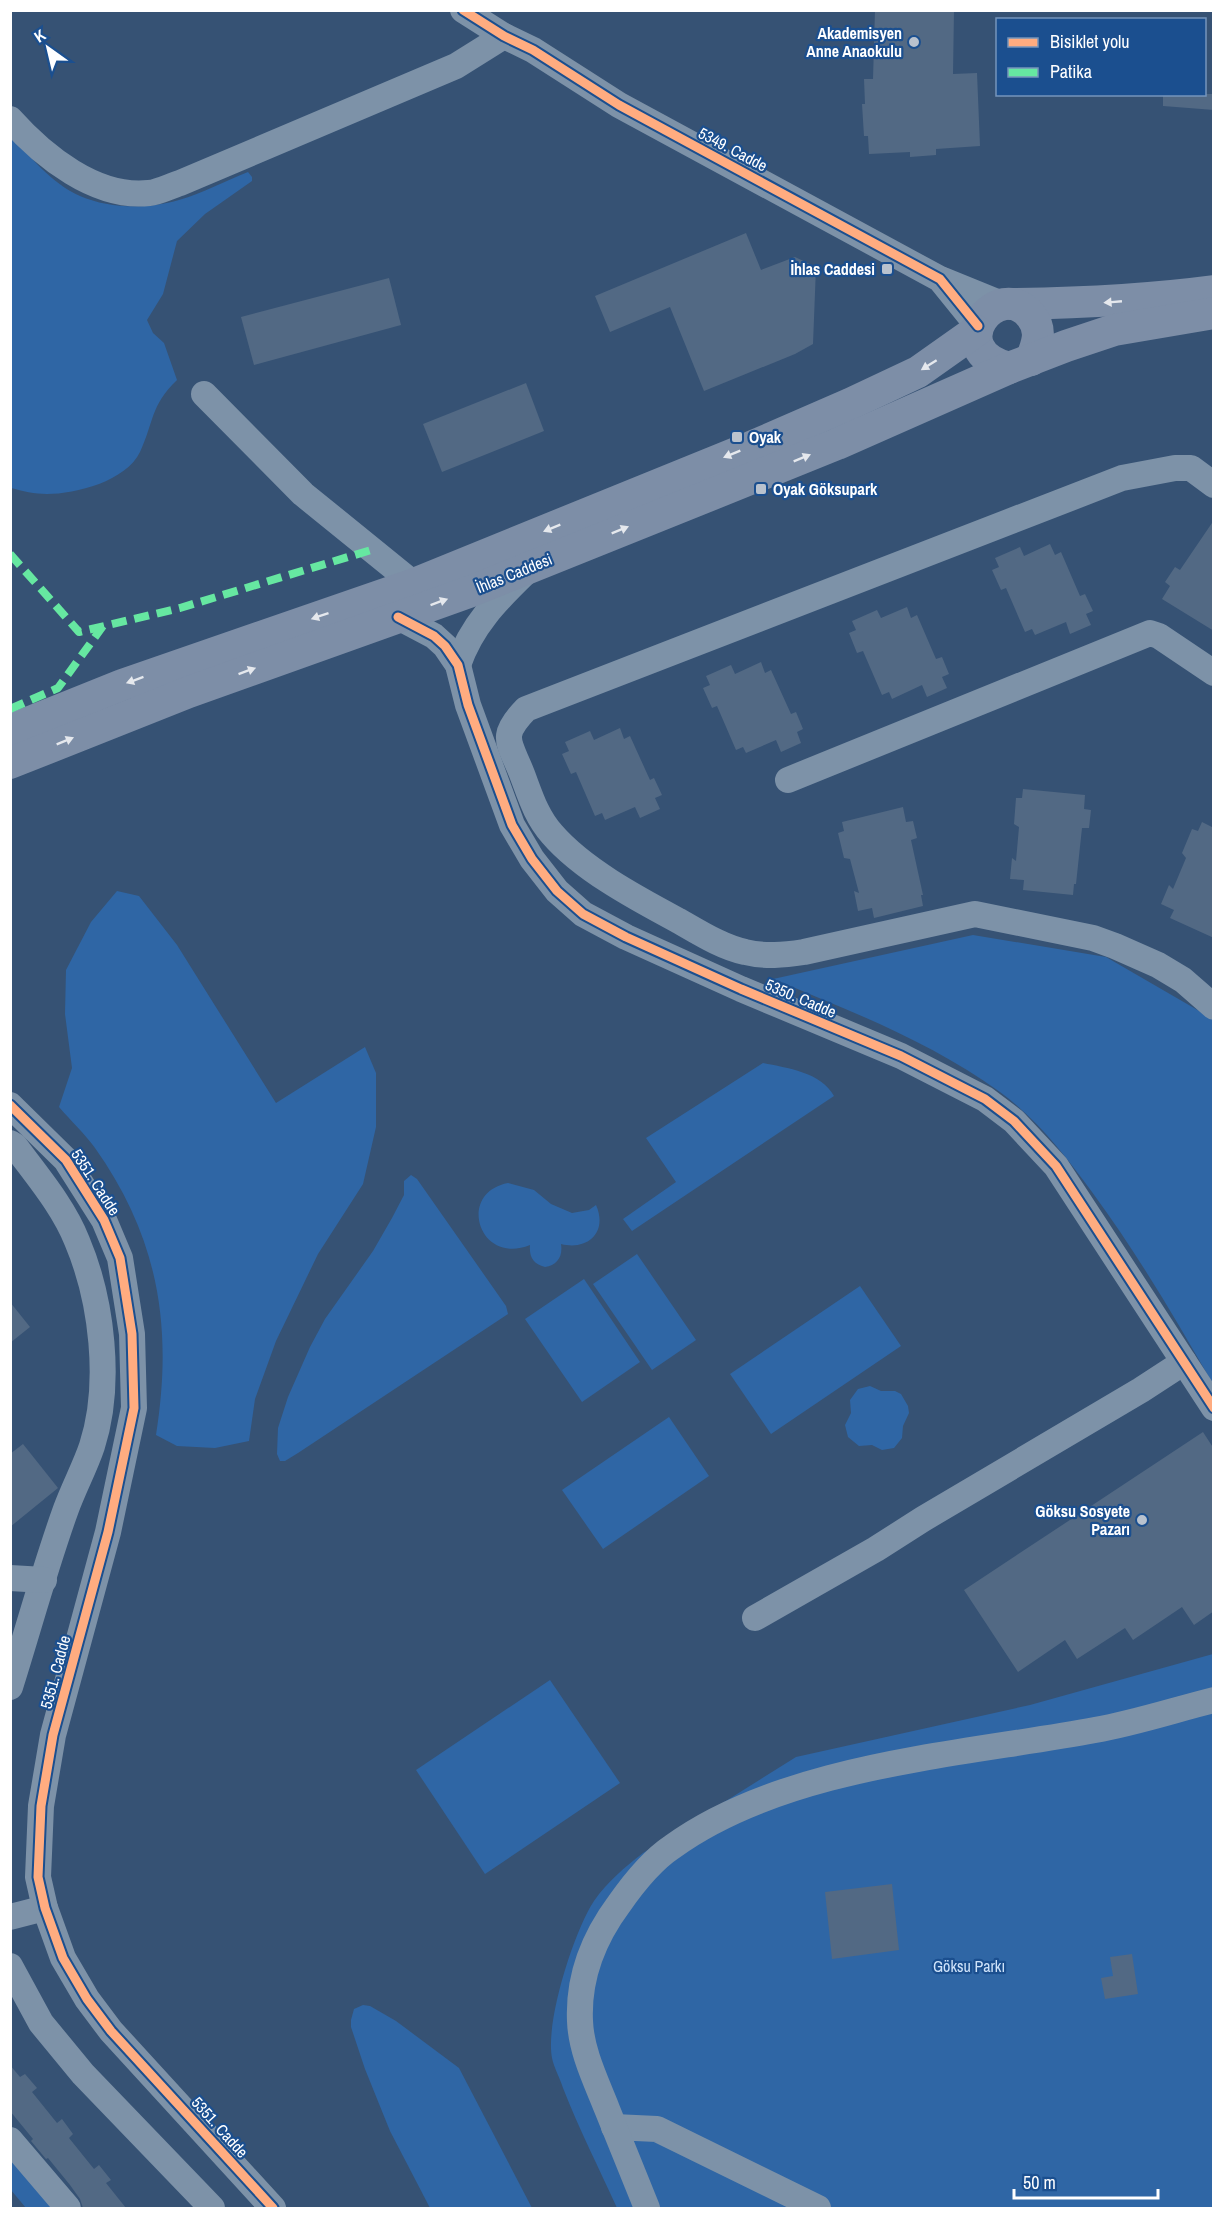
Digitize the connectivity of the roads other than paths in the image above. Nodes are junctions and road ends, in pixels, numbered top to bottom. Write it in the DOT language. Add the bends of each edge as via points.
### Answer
graph roads {
  1 [pos="463,10"];
  2 [pos="504,36"];
  3 [pos="10,119"];
  4 [pos="940,279"];
  5 [pos="1214,291"];
  6 [pos="1007,304"];
  7 [pos="1214,313"];
  8 [pos="977,328"];
  9 [pos="1020,364"];
  10 [pos="204,394"];
  11 [pos="1214,485"];
  12 [pos="532,566"];
  13 [pos="414,584"];
  14 [pos="386,612"];
  15 [pos="458,665"];
  16 [pos="1214,673"];
  17 [pos="10,730"];
  18 [pos="10,763"];
  19 [pos="788,780"];
  20 [pos="1214,1007"];
  21 [pos="10,1105"];
  22 [pos="10,1143"];
  23 [pos="1184,1362"];
  24 [pos="1214,1408"];
  25 [pos="10,1578"];
  26 [pos="44,1580"];
  27 [pos="755,1618"];
  28 [pos="10,1687"];
  29 [pos="1214,1700"];
  30 [pos="45,1908"];
  31 [pos="10,1917"];
  32 [pos="10,1966"];
  33 [pos="614,2127"];
  34 [pos="10,2140"];
  35 [pos="68,2208"];
  36 [pos="212,2208"];
  37 [pos="273,2208"];
  38 [pos="647,2208"];
  39 [pos="818,2208"];
  1 -- 2 [label="street, 5349. Cadde"];
  2 -- 3 [label="street" via="450,69 149,193 105,188 81,177 38,147"];
  2 -- 4 [label="street, 5349. Cadde" via="619,105"];
  4 -- 6 [label="street"];
  4 -- 8 [label="street, 5349. Cadde"];
  5 -- 6 [label="main road, one-way" via="1094,303"];
  6 -- 8 [label="main road" via="985,314"];
  6 -- 9 [label="main road" via="1029,313 1035,321 1038,340"];
  7 -- 9 [label="main road, İhlas Caddesi" via="1114,330"];
  8 -- 9 [label="main road" via="976,342 988,360"];
  8 -- 13 [label="main road, İhlas Caddesi, one-way" via="918,372 850,404"];
  12 -- 9 [label="main road, İhlas Caddesi, one-way" via="837,444"];
  10 -- 13 [label="street" via="303,494"];
  11 -- 20 [label="street" via="1191,468 1122,478 525,709 508,735 537,814 552,834 625,892 712,940 744,952 781,955 975,914 1115,946 1183,980"];
  14 -- 12 [label="main road, İhlas Caddesi, one-way"];
  12 -- 15 [label="street" via="476,626"];
  13 -- 14 [label="main road, İhlas Caddesi"];
  14 -- 15 [label="street, 5350. Cadde" via="434,636"];
  14 -- 17 [label="main road, one-way" via="122,685"];
  18 -- 14 [label="main road, one-way"];
  15 -- 23 [label="street, 5350. Cadde" via="468,705 512,825 557,891 583,914 626,937 901,1056 985,1099 1014,1121 1056,1166"];
  16 -- 19 [label="street" via="1150,633"];
  21 -- 30 [label="street, 5351. Cadde" via="66,1160 104,1220 120,1258 132,1334 134,1408 108,1532 53,1735 40,1806 38,1877"];
  22 -- 26 [label="street" via="52,1196 77,1239 94,1291 102,1345 101,1404 93,1445 66,1509"];
  23 -- 24 [label="street, 5350. Cadde"];
  23 -- 27 [label="street"];
  25 -- 26 [label="street"];
  26 -- 28 [label="street"];
  29 -- 33 [label="street" via="1098,1730 838,1776 762,1799 714,1820 670,1848 632,1886 604,1924 587,1960 580,1989 580,2024 590,2068"];
  30 -- 31 [label="street"];
  30 -- 37 [label="street, 5351. Cadde" via="63,1958 111,2031"];
  32 -- 36 [label="street" via="41,2023 83,2074"];
  33 -- 38 [label="street"];
  33 -- 39 [label="street" via="657,2129"];
  34 -- 35 [label="street"];
}
